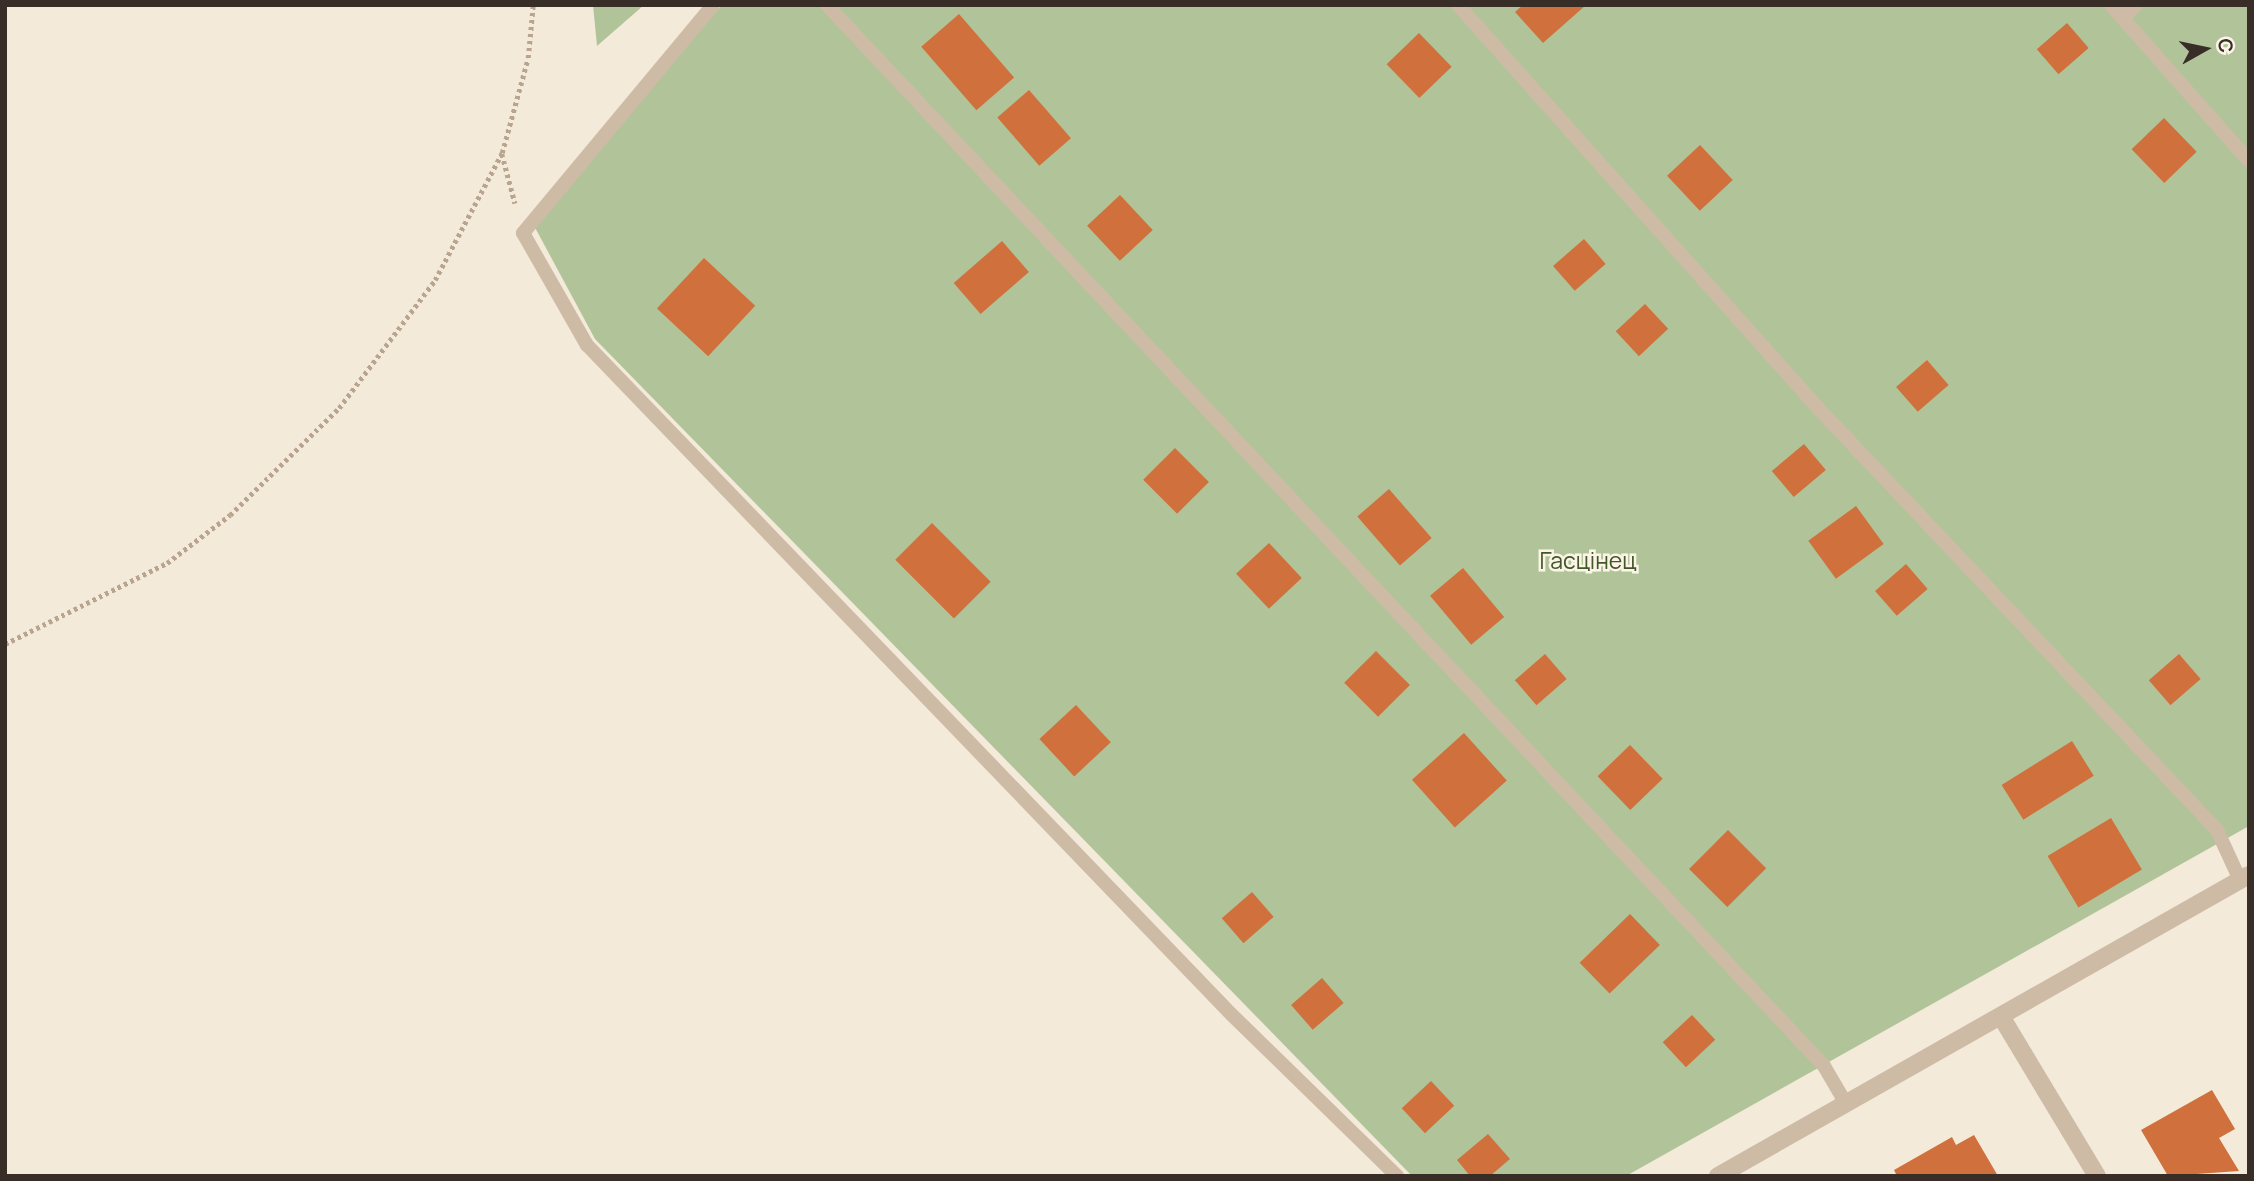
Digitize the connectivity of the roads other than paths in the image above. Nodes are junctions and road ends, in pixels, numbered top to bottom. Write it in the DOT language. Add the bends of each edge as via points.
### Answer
graph roads {
  1 [pos="713,5"];
  2 [pos="827,5"];
  3 [pos="1458,5"];
  4 [pos="2110,5"];
  5 [pos="2136,5"];
  6 [pos="2123,18"];
  7 [pos="2249,161"];
  8 [pos="2244,877"];
  9 [pos="2003,1018"];
  10 [pos="1846,1102"];
  11 [pos="1397,1176"];
  12 [pos="1718,1176"];
  13 [pos="2097,1176"];
  1 -- 11 [label="lane" via="523,233 587,345 1232,1015"];
  2 -- 10 [label="lane" via="1824,1066"];
  3 -- 8 [label="lane" via="1819,409 2217,830"];
  4 -- 6 [label="lane"];
  5 -- 6 [label="lane"];
  6 -- 7 [label="lane"];
  8 -- 9 [label="street"];
  9 -- 10 [label="street"];
  9 -- 13 [label="street"];
  10 -- 12 [label="street"];
}
